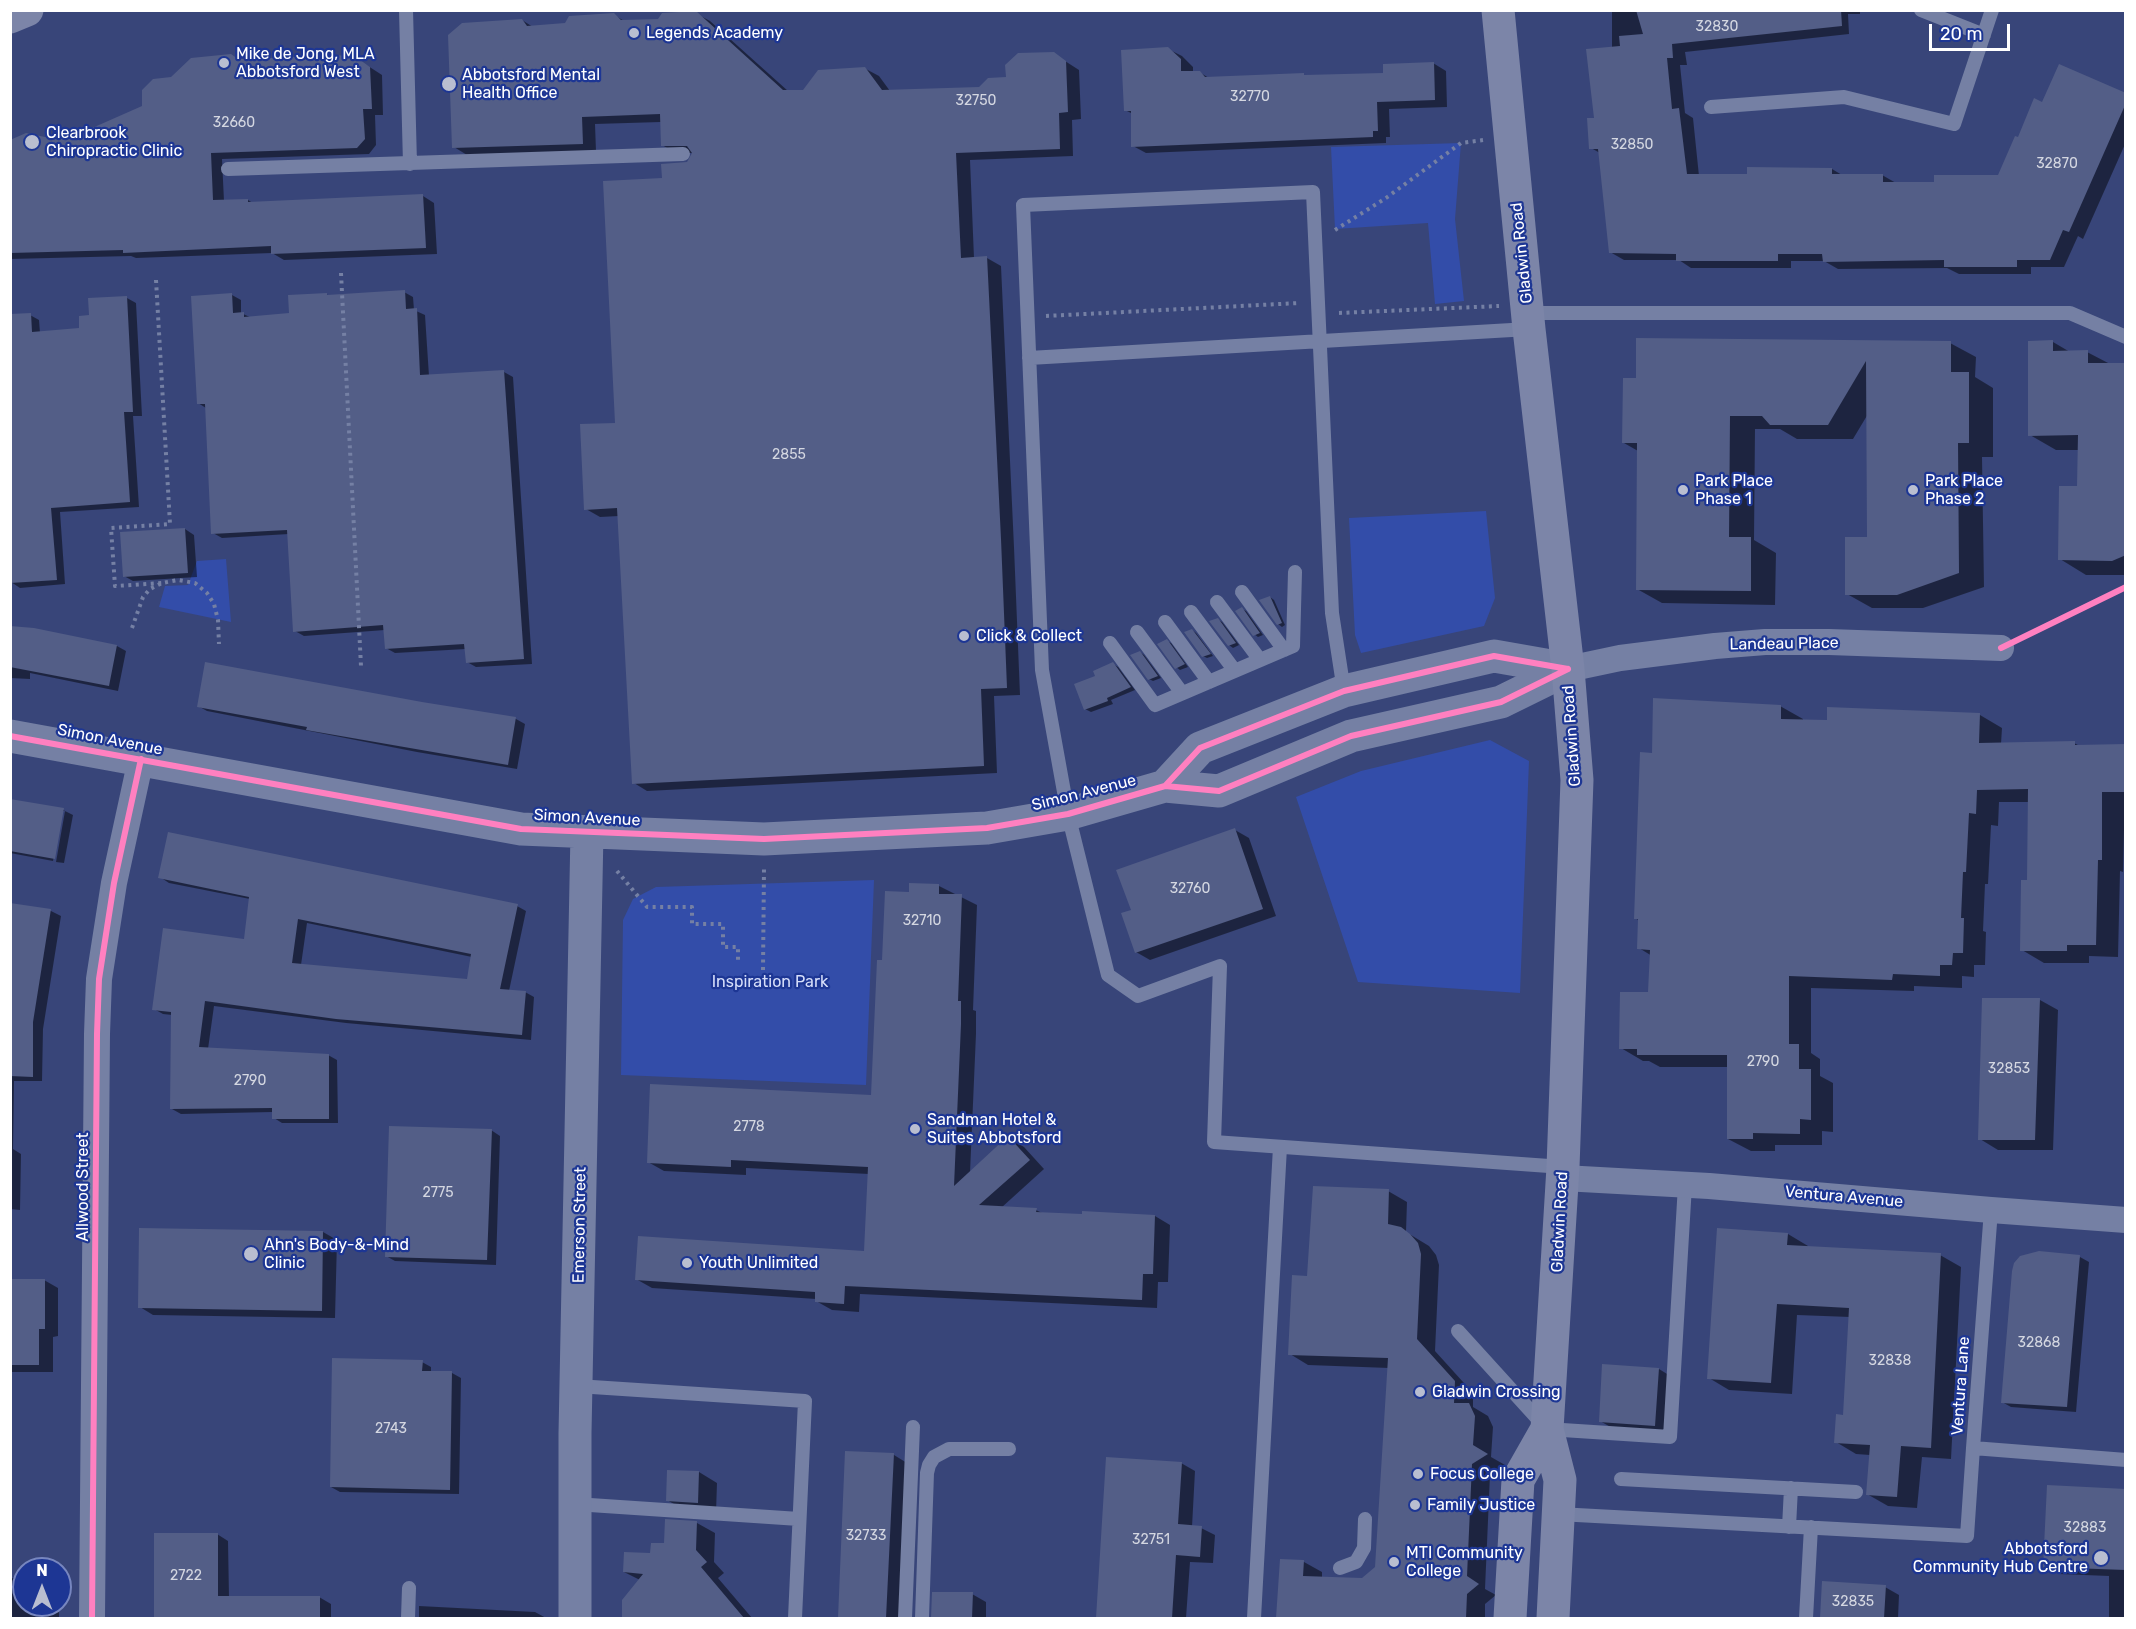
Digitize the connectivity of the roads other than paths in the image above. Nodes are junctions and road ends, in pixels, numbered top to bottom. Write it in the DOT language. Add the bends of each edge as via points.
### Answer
graph roads {
  1 [pos="27,10"];
  2 [pos="406,10"];
  3 [pos="1498,10"];
  4 [pos="1921,10"];
  5 [pos="1992,10"];
  6 [pos="10,17"];
  7 [pos="1984,34"];
  8 [pos="1711,107"];
  9 [pos="683,154"];
  10 [pos="410,164"];
  11 [pos="228,170"];
  12 [pos="1528,315"];
  13 [pos="2126,338"];
  14 [pos="1320,340"];
  15 [pos="1029,358"];
  16 [pos="1295,572"];
  17 [pos="1242,592"];
  18 [pos="1217,602"];
  19 [pos="1191,612"];
  20 [pos="1166,622"];
  21 [pos="1137,632"];
  22 [pos="1110,643"];
  23 [pos="2001,648"];
  24 [pos="1284,650"];
  25 [pos="1260,660"];
  26 [pos="1568,669"];
  27 [pos="1235,671"];
  28 [pos="1209,682"];
  29 [pos="1344,691"];
  30 [pos="1182,693"];
  31 [pos="10,736"];
  32 [pos="141,759"];
  33 [pos="1165,786"];
  34 [pos="1068,814"];
  35 [pos="587,832"];
  36 [pos="1280,1147"];
  37 [pos="1563,1173"];
  38 [pos="1685,1185"];
  39 [pos="1990,1210"];
  40 [pos="2126,1220"];
  41 [pos="1458,1331"];
  42 [pos="577,1386"];
  43 [pos="913,1427"];
  44 [pos="1547,1429"];
  45 [pos="1973,1448"];
  46 [pos="1009,1449"];
  47 [pos="2126,1460"];
  48 [pos="1622,1479"];
  49 [pos="1791,1488"];
  50 [pos="1856,1492"];
  51 [pos="574,1504"];
  52 [pos="1558,1514"];
  53 [pos="799,1519"];
  54 [pos="1365,1519"];
  55 [pos="1789,1527"];
  56 [pos="1811,1527"];
  57 [pos="1340,1568"];
  58 [pos="409,1588"];
  59 [pos="92,1618"];
  60 [pos="408,1618"];
  61 [pos="575,1618"];
  62 [pos="795,1618"];
  63 [pos="905,1618"];
  64 [pos="922,1618"];
  65 [pos="1254,1618"];
  66 [pos="1510,1618"];
  67 [pos="1553,1618"];
  68 [pos="1806,1618"];
  1 -- 6 [label="main road"];
  2 -- 10 [label="lane"];
  3 -- 12 [label="main road, Gladwin Road"];
  4 -- 7 [label="lane"];
  5 -- 7 [label="lane"];
  7 -- 8 [label="lane" via="1954,124 1844,97"];
  9 -- 10 [label="lane"];
  10 -- 11 [label="lane"];
  12 -- 13 [label="lane" via="2070,314"];
  12 -- 14 [label="lane"];
  12 -- 26 [label="main road, Gladwin Road"];
  14 -- 15 [label="lane"];
  14 -- 15 [label="lane" via="1313,192 1023,205"];
  14 -- 29 [label="lane" via="1332,613"];
  15 -- 34 [label="lane" via="1042,670"];
  16 -- 24 [label="lane" via="1293,646"];
  17 -- 24 [label="lane"];
  18 -- 25 [label="lane"];
  19 -- 27 [label="lane"];
  20 -- 28 [label="lane"];
  21 -- 30 [label="lane"];
  22 -- 30 [label="lane" via="1155,705"];
  23 -- 26 [label="street, Landeau Place" via="1765,642 1632,656"];
  24 -- 25 [label="lane"];
  25 -- 27 [label="lane"];
  26 -- 29 [label="street" via="1494,657"];
  26 -- 33 [label="street, Simon Avenue" via="1502,702 1351,736 1219,791"];
  26 -- 37 [label="main road, Gladwin Road" via="1577,780"];
  27 -- 28 [label="lane"];
  28 -- 30 [label="lane"];
  29 -- 33 [label="street" via="1200,748"];
  31 -- 32 [label="street, Simon Avenue"];
  32 -- 35 [label="street, Simon Avenue" via="521,829"];
  32 -- 59 [label="street, Allwood Street" via="114,883 99,979"];
  33 -- 34 [label="street, Simon Avenue"];
  34 -- 35 [label="street, Simon Avenue" via="987,828 764,839"];
  34 -- 36 [label="lane" via="1108,975 1138,996 1220,966 1214,1142"];
  35 -- 42 [label="street, Emerson Street"];
  36 -- 37 [label="lane"];
  36 -- 65 [label="lane"];
  37 -- 38 [label="street, Ventura Avenue"];
  37 -- 44 [label="main road, Gladwin Road"];
  38 -- 39 [label="street, Ventura Avenue"];
  38 -- 44 [label="lane" via="1670,1437"];
  39 -- 40 [label="street, Ventura Avenue"];
  39 -- 45 [label="lane, Ventura Lane"];
  41 -- 44 [label="lane"];
  42 -- 51 [label="street, Emerson Street"];
  42 -- 53 [label="lane" via="805,1401"];
  43 -- 63 [label="lane"];
  44 -- 52 [label="main road, Gladwin Road" via="1560,1480"];
  44 -- 66 [label="main road, Gladwin Road" via="1518,1480"];
  45 -- 47 [label="lane, Ventura Lane"];
  45 -- 56 [label="lane" via="1967,1536"];
  46 -- 64 [label="lane" via="949,1449 934,1457 929,1465"];
  48 -- 49 [label="lane"];
  49 -- 50 [label="lane"];
  49 -- 55 [label="lane"];
  51 -- 53 [label="lane"];
  51 -- 61 [label="street, Emerson Street"];
  52 -- 55 [label="lane"];
  52 -- 67 [label="main road, Gladwin Road"];
  53 -- 62 [label="lane"];
  54 -- 57 [label="lane" via="1364,1548 1356,1562"];
  55 -- 56 [label="lane"];
  56 -- 68 [label="lane"];
  58 -- 60 [label="lane"];
}
